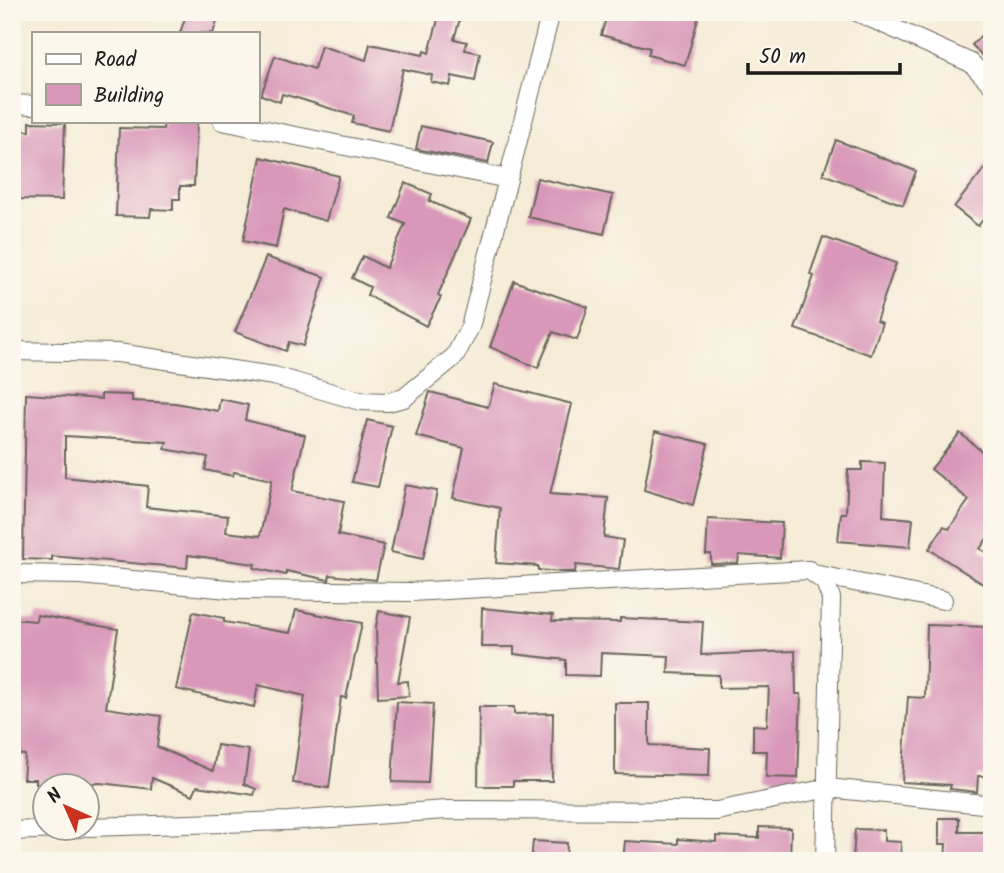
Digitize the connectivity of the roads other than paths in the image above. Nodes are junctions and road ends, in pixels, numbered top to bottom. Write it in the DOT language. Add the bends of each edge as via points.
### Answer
graph roads {
  1 [pos="551,12"];
  2 [pos="857,12"];
  3 [pos="992,85"];
  4 [pos="12,104"];
  5 [pos="32,105"];
  6 [pos="227,122"];
  7 [pos="508,179"];
  8 [pos="12,351"];
  9 [pos="12,574"];
  10 [pos="819,575"];
  11 [pos="943,600"];
  12 [pos="828,788"];
  13 [pos="992,805"];
  14 [pos="102,827"];
  15 [pos="32,830"];
  16 [pos="12,831"];
  17 [pos="825,861"];
  1 -- 7 [label="street"];
  2 -- 3 [label="street" via="971,63"];
  4 -- 5 [label="street"];
  6 -- 7 [label="street"];
  7 -- 8 [label="street" via="470,327 455,356 404,398 360,401 274,376 118,354"];
  9 -- 10 [label="street" via="80,575 239,590 411,592 764,571 809,570"];
  10 -- 11 [label="street"];
  10 -- 12 [label="street" via="831,598"];
  12 -- 13 [label="street"];
  12 -- 14 [label="street" via="717,811 446,810"];
  12 -- 17 [label="street"];
  15 -- 16 [label="street"];
}
